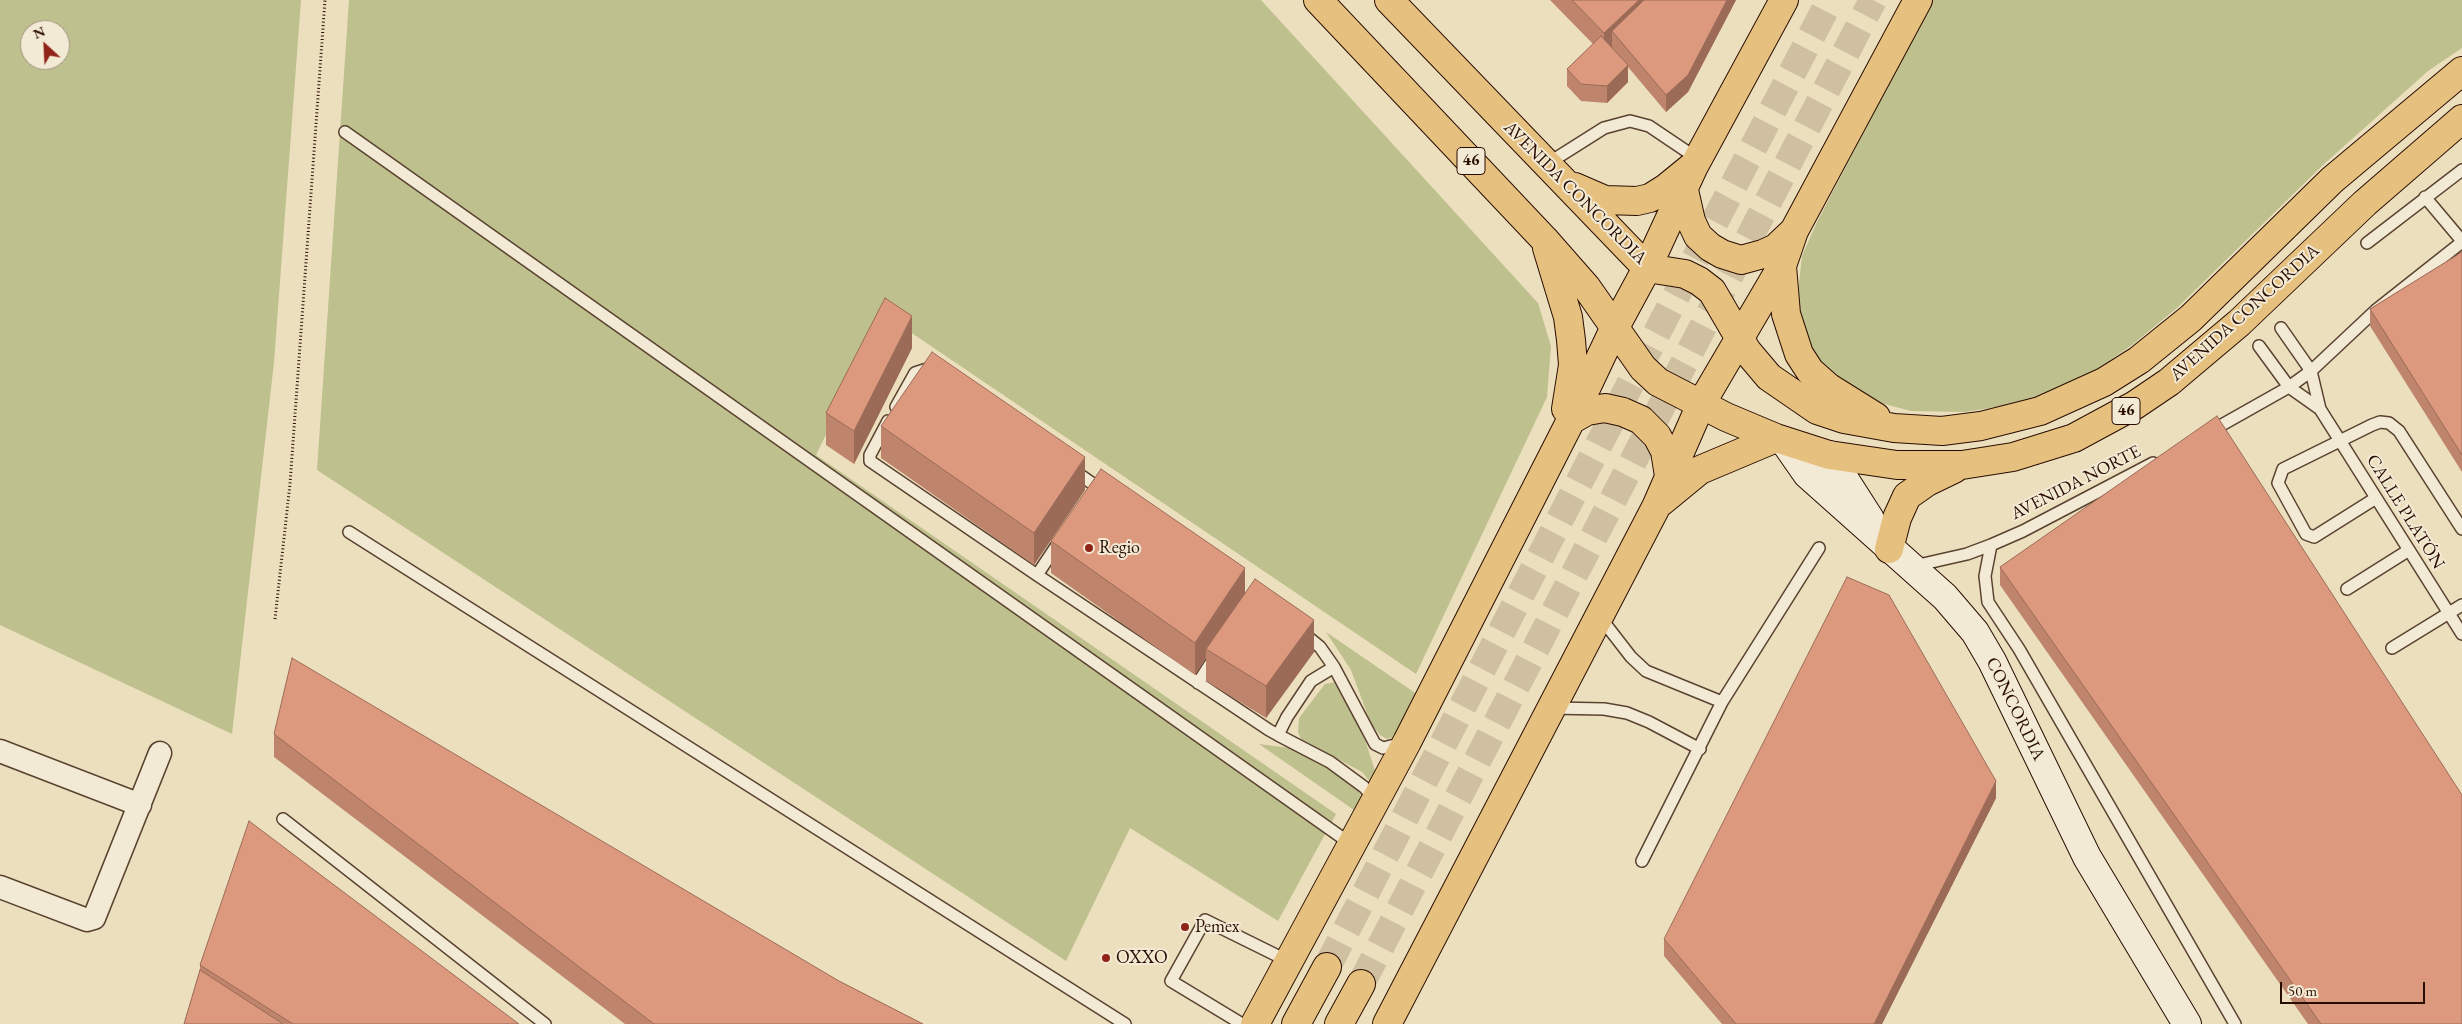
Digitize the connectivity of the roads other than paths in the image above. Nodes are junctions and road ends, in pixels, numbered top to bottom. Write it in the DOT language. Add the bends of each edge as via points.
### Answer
graph roads {
  1 [pos="1318,0"];
  2 [pos="1389,0"];
  3 [pos="1784,0"];
  4 [pos="1918,0"];
  5 [pos="2462,72"];
  6 [pos="2462,119"];
  7 [pos="345,132"];
  8 [pos="1550,169"];
  9 [pos="2462,170"];
  10 [pos="1692,171"];
  11 [pos="2425,197"];
  12 [pos="1794,231"];
  13 [pos="1544,239"];
  14 [pos="2462,242"];
  15 [pos="2367,243"];
  16 [pos="1782,266"];
  17 [pos="1647,268"];
  18 [pos="2281,328"];
  19 [pos="1614,329"];
  20 [pos="1740,336"];
  21 [pos="2259,346"];
  22 [pos="2311,371"];
  23 [pos="943,380"];
  24 [pos="2289,387"];
  25 [pos="1701,404"];
  26 [pos="2320,409"];
  27 [pos="1566,427"];
  28 [pos="1894,428"];
  29 [pos="2196,439"];
  30 [pos="1780,440"];
  31 [pos="2339,440"];
  32 [pos="1829,455"];
  33 [pos="2163,458"];
  34 [pos="1064,464"];
  35 [pos="1962,465"];
  36 [pos="1669,476"];
  37 [pos="1112,497"];
  38 [pos="2376,498"];
  39 [pos="1656,507"];
  40 [pos="2462,529"];
  41 [pos="349,532"];
  42 [pos="1064,534"];
  43 [pos="1991,545"];
  44 [pos="1886,547"];
  45 [pos="1819,548"];
  46 [pos="2409,550"];
  47 [pos="1910,567"];
  48 [pos="1037,575"];
  49 [pos="2347,588"];
  50 [pos="2462,605"];
  51 [pos="2448,613"];
  52 [pos="1599,616"];
  53 [pos="1292,626"];
  54 [pos="2462,634"];
  55 [pos="2392,648"];
  56 [pos="1218,652"];
  57 [pos="1334,667"];
  58 [pos="1198,683"];
  59 [pos="1722,702"];
  60 [pos="1550,708"];
  61 [pos="1278,735"];
  62 [pos="1407,742"];
  63 [pos="1700,749"];
  64 [pos="0,751"];
  65 [pos="160,753"];
  66 [pos="1375,800"];
  67 [pos="140,805"];
  68 [pos="283,818"];
  69 [pos="1351,844"];
  70 [pos="1642,861"];
  71 [pos="0,887"];
  72 [pos="1288,961"];
  73 [pos="1327,967"];
  74 [pos="1361,984"];
  75 [pos="545,1024"];
  76 [pos="1125,1024"];
  77 [pos="1242,1024"];
  78 [pos="1255,1024"];
  79 [pos="1296,1024"];
  80 [pos="1339,1024"];
  81 [pos="1387,1024"];
  82 [pos="2187,1024"];
  83 [pos="2235,1024"];
  1 -- 13 [label="main road, AVENIDA CONCORDIA / 46"];
  2 -- 8 [label="main road, AVENIDA CONCORDIA"];
  3 -- 10 [label="main road"];
  4 -- 12 [label="main road"];
  5 -- 28 [label="main road, AVENIDA CONCORDIA / 46" via="2332,180 2191,318 2139,360 2104,382 2040,411 1989,424 1942,431"];
  6 -- 35 [label="main road, AVENIDA CONCORDIA / 46" via="2365,203 2239,323 2169,382 2136,405 2074,438 2012,457"];
  7 -- 69 [label="lane"];
  8 -- 10 [label="main road" via="1583,192 1605,200 1624,202 1650,198"];
  8 -- 10 [label="lane" via="1604,128 1630,122 1649,126"];
  8 -- 17 [label="main road, AVENIDA CONCORDIA"];
  9 -- 11 [label="lane"];
  10 -- 12 [label="main road" via="1691,221 1698,236 1710,247 1741,260 1776,248"];
  10 -- 17 [label="main road"];
  11 -- 14 [label="lane"];
  11 -- 15 [label="lane"];
  12 -- 16 [label="main road"];
  13 -- 19 [label="main road, AVENIDA CONCORDIA / 46" via="1587,288"];
  13 -- 27 [label="main road" via="1568,317 1571,340 1571,384"];
  14 -- 22 [label="lane" via="2376,310"];
  16 -- 20 [label="main road"];
  16 -- 28 [label="main road" via="1788,322 1810,371 1846,400"];
  17 -- 19 [label="main road"];
  17 -- 20 [label="main road, AVENIDA CONCORDIA / 46" via="1685,274 1699,281 1712,291"];
  18 -- 22 [label="lane, CALLE PLATÓN"];
  19 -- 25 [label="main road, AVENIDA CONCORDIA / 46" via="1653,377"];
  19 -- 27 [label="main road"];
  20 -- 25 [label="main road"];
  20 -- 28 [label="main road, AVENIDA CONCORDIA / 46" via="1746,351 1769,377 1817,410 1844,419"];
  21 -- 24 [label="lane, CALLE PLATÓN"];
  22 -- 24 [label="lane"];
  22 -- 26 [label="lane, CALLE PLATÓN"];
  23 -- 48 [label="lane" via="927,369 915,373 870,455 870,461"];
  24 -- 26 [label="lane, CALLE PLATÓN"];
  24 -- 29 [label="lane"];
  25 -- 30 [label="main road, AVENIDA CONCORDIA / 46"];
  25 -- 36 [label="main road"];
  26 -- 31 [label="lane, CALLE PLATÓN"];
  27 -- 36 [label="main road" via="1586,411 1605,408 1641,420 1657,436 1665,452"];
  27 -- 62 [label="main road"];
  30 -- 32 [label="main road, AVENIDA CONCORDIA / 46"];
  30 -- 39 [label="main road" via="1700,470"];
  30 -- 44 [label="street, CONCORDIA" via="1807,474"];
  31 -- 38 [label="lane, CALLE PLATÓN"];
  31 -- 38 [label="lane" via="2283,469 2278,482 2306,534 2314,537"];
  31 -- 40 [label="lane" via="2380,422 2394,426"];
  32 -- 35 [label="main road, AVENIDA CONCORDIA / 46" via="1897,465"];
  32 -- 44 [label="street"];
  33 -- 43 [label="lane, AVENIDA NORTE"];
  34 -- 37 [label="lane" via="1094,490"];
  35 -- 44 [label="main road" via="1907,496"];
  36 -- 39 [label="main road"];
  38 -- 46 [label="lane, CALLE PLATÓN"];
  39 -- 52 [label="main road"];
  41 -- 76 [label="lane"];
  42 -- 48 [label="lane"];
  43 -- 47 [label="lane, AVENIDA NORTE"];
  43 -- 83 [label="lane" via="1985,576 1988,602 2019,649"];
  44 -- 47 [label="street, CONCORDIA"];
  45 -- 59 [label="lane"];
  46 -- 49 [label="lane"];
  46 -- 51 [label="lane, CALLE PLATÓN"];
  47 -- 82 [label="street, CONCORDIA" via="1945,597 1983,645 2087,857"];
  48 -- 58 [label="lane"];
  50 -- 51 [label="lane"];
  51 -- 54 [label="lane, CALLE PLATÓN"];
  51 -- 55 [label="lane"];
  52 -- 59 [label="lane" via="1646,671"];
  52 -- 60 [label="main road"];
  53 -- 57 [label="lane" via="1320,647"];
  56 -- 58 [label="lane"];
  57 -- 61 [label="lane" via="1306,686"];
  57 -- 62 [label="lane" via="1378,747"];
  58 -- 61 [label="lane"];
  59 -- 63 [label="lane"];
  60 -- 63 [label="lane" via="1604,709 1627,713"];
  60 -- 81 [label="main road"];
  61 -- 66 [label="lane" via="1330,762 1364,786"];
  62 -- 66 [label="main road"];
  63 -- 70 [label="lane"];
  64 -- 67 [label="street"];
  65 -- 67 [label="street"];
  66 -- 69 [label="main road"];
  67 -- 71 [label="street" via="97,915 92,920"];
  68 -- 75 [label="lane"];
  69 -- 72 [label="main road"];
  72 -- 77 [label="lane" via="1205,920 1171,981"];
  72 -- 78 [label="main road"];
  73 -- 79 [label="main road"];
  74 -- 80 [label="main road"];
}
